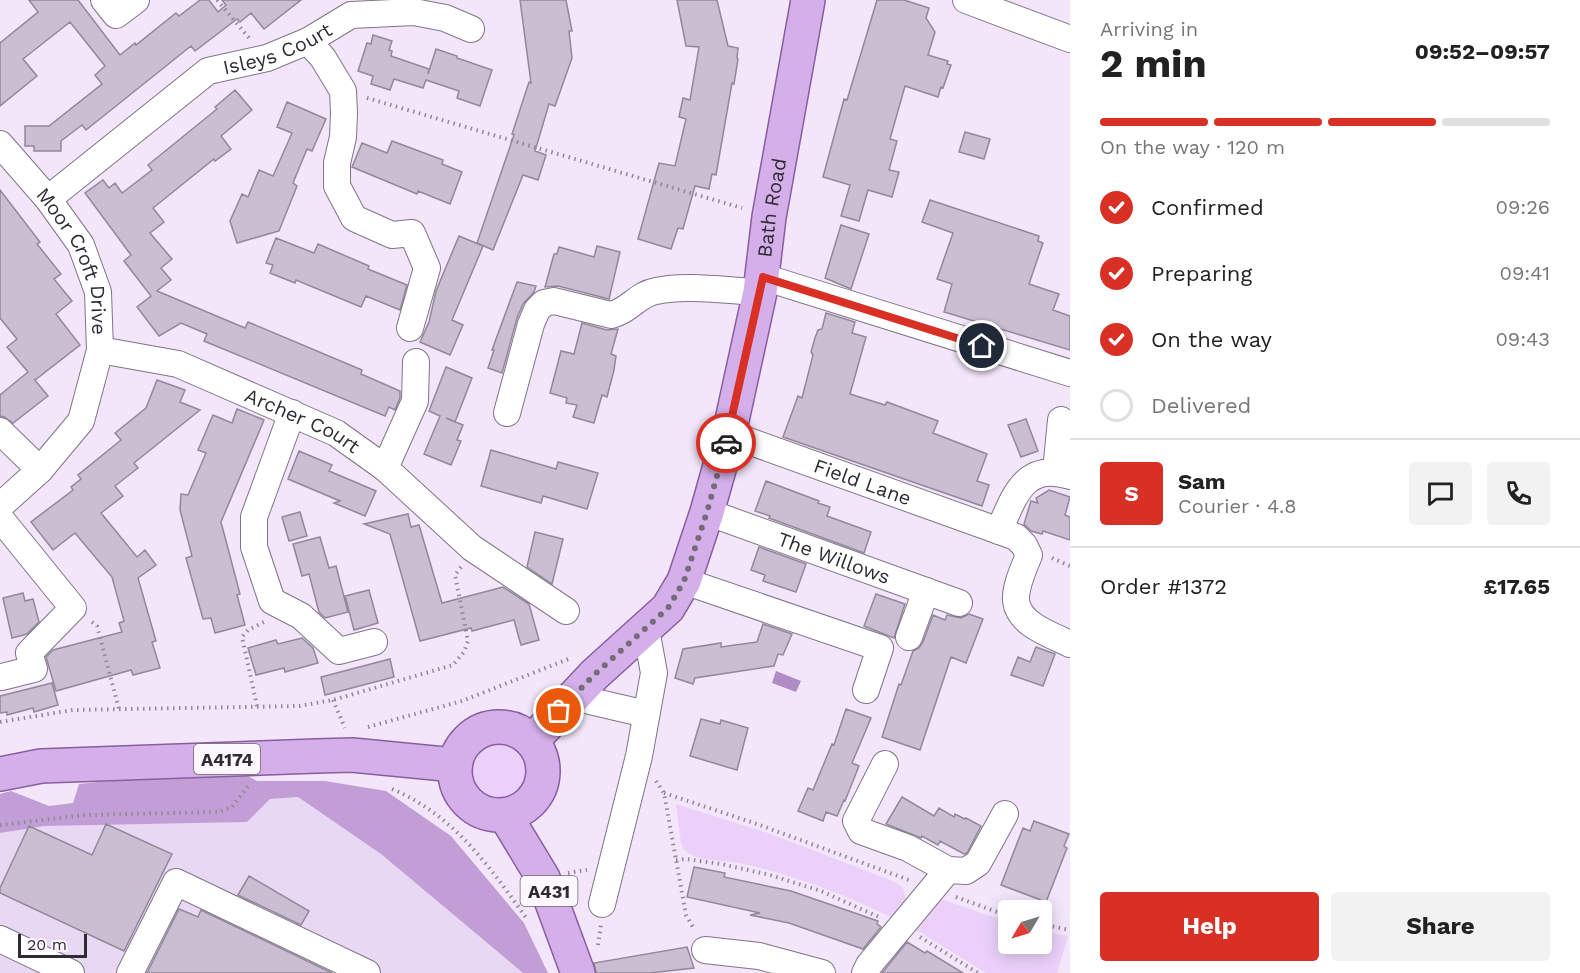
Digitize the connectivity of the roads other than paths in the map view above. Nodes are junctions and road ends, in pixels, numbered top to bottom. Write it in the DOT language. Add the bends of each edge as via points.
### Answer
graph roads {
  1 [pos="104,0"];
  2 [pos="136,0"];
  3 [pos="808,0"];
  4 [pos="966,0"];
  5 [pos="348,8"];
  6 [pos="471,29"];
  7 [pos="1070,39"];
  8 [pos="308,41"];
  9 [pos="0,144"];
  10 [pos="48,199"];
  11 [pos="762,285"];
  12 [pos="410,328"];
  13 [pos="100,350"];
  14 [pos="416,362"];
  15 [pos="1070,373"];
  16 [pos="292,413"];
  17 [pos="507,413"];
  18 [pos="1061,420"];
  19 [pos="0,430"];
  20 [pos="729,434"];
  21 [pos="385,468"];
  22 [pos="40,470"];
  23 [pos="1063,473"];
  24 [pos="0,506"];
  25 [pos="707,512"];
  26 [pos="0,518"];
  27 [pos="999,531"];
  28 [pos="684,581"];
  29 [pos="926,591"];
  30 [pos="959,603"];
  31 [pos="566,611"];
  32 [pos="646,629"];
  33 [pos="909,637"];
  34 [pos="374,642"];
  35 [pos="1070,644"];
  36 [pos="2,677"];
  37 [pos="584,686"];
  38 [pos="866,690"];
  39 [pos="646,714"];
  40 [pos="531,741"];
  41 [pos="885,764"];
  42 [pos="455,765"];
  43 [pos="0,774"];
  44 [pos="1005,814"];
  45 [pos="505,815"];
  46 [pos="941,880"];
  47 [pos="602,904"];
  48 [pos="0,939"];
  49 [pos="705,950"];
  50 [pos="71,973"];
  51 [pos="130,973"];
  52 [pos="367,973"];
  53 [pos="578,973"];
  54 [pos="822,973"];
  55 [pos="865,973"];
  1 -- 2 [label="street" via="116,15"];
  3 -- 11 [label="main road, Bath Road" via="769,217"];
  4 -- 7 [label="street"];
  5 -- 6 [label="street, Isleys Court" via="414,12 445,18"];
  5 -- 8 [label="street, Isleys Court"];
  8 -- 10 [label="street, Isleys Court" via="267,58 208,71"];
  8 -- 12 [label="street" via="343,91 337,186 354,218 392,235 412,233 427,268"];
  9 -- 10 [label="street, Moor Croft Drive"];
  10 -- 13 [label="street, Moor Croft Drive" via="81,245 98,292"];
  11 -- 15 [label="street"];
  11 -- 17 [label="street" via="655,291 621,313 611,315 554,301 544,303 531,324"];
  11 -- 20 [label="main road, Bath Road"];
  13 -- 16 [label="street, Archer Court" via="178,364"];
  13 -- 22 [label="street, Moor Croft Drive" via="81,421"];
  14 -- 21 [label="street" via="415,401"];
  16 -- 21 [label="street, Archer Court" via="336,433"];
  16 -- 34 [label="street" via="254,517 254,547 272,601 301,616 339,651"];
  18 -- 23 [label="street"];
  19 -- 22 [label="street"];
  20 -- 25 [label="main road, Bath Road"];
  20 -- 27 [label="street, Field Lane"];
  21 -- 31 [label="street, Archer Court" via="472,548"];
  22 -- 24 [label="street, Moor Croft Drive"];
  23 -- 27 [label="street" via="1042,474 1022,484"];
  25 -- 28 [label="main road, Bath Road"];
  25 -- 29 [label="street, The Willows"];
  26 -- 36 [label="street" via="73,608 29,653 34,669"];
  27 -- 35 [label="street, Field Lane" via="1016,537 1029,555 1017,589 1016,602 1023,617"];
  28 -- 32 [label="main road, Bath Road" via="668,608"];
  28 -- 38 [label="street" via="880,648"];
  29 -- 30 [label="street, The Willows"];
  29 -- 33 [label="street"];
  32 -- 37 [label="main road, Bath Road"];
  32 -- 39 [label="street" via="654,673"];
  37 -- 39 [label="street"];
  37 -- 40 [label="main road, Bath Road"];
  39 -- 47 [label="street"];
  40 -- 42 [label="main road" via="516,730 483,730 468,739"];
  40 -- 45 [label="main road" via="540,753 542,783 522,809"];
  41 -- 46 [label="street" via="856,821 861,831 908,848"];
  42 -- 43 [label="main road, A4174" via="316,756 41,766"];
  42 -- 45 [label="main road" via="463,798 477,809"];
  44 -- 46 [label="street" via="978,863"];
  45 -- 53 [label="main road, A431" via="543,878"];
  46 -- 55 [label="street"];
  48 -- 50 [label="street"];
  49 -- 54 [label="street" via="759,956"];
  51 -- 52 [label="street" via="176,882"];
}
